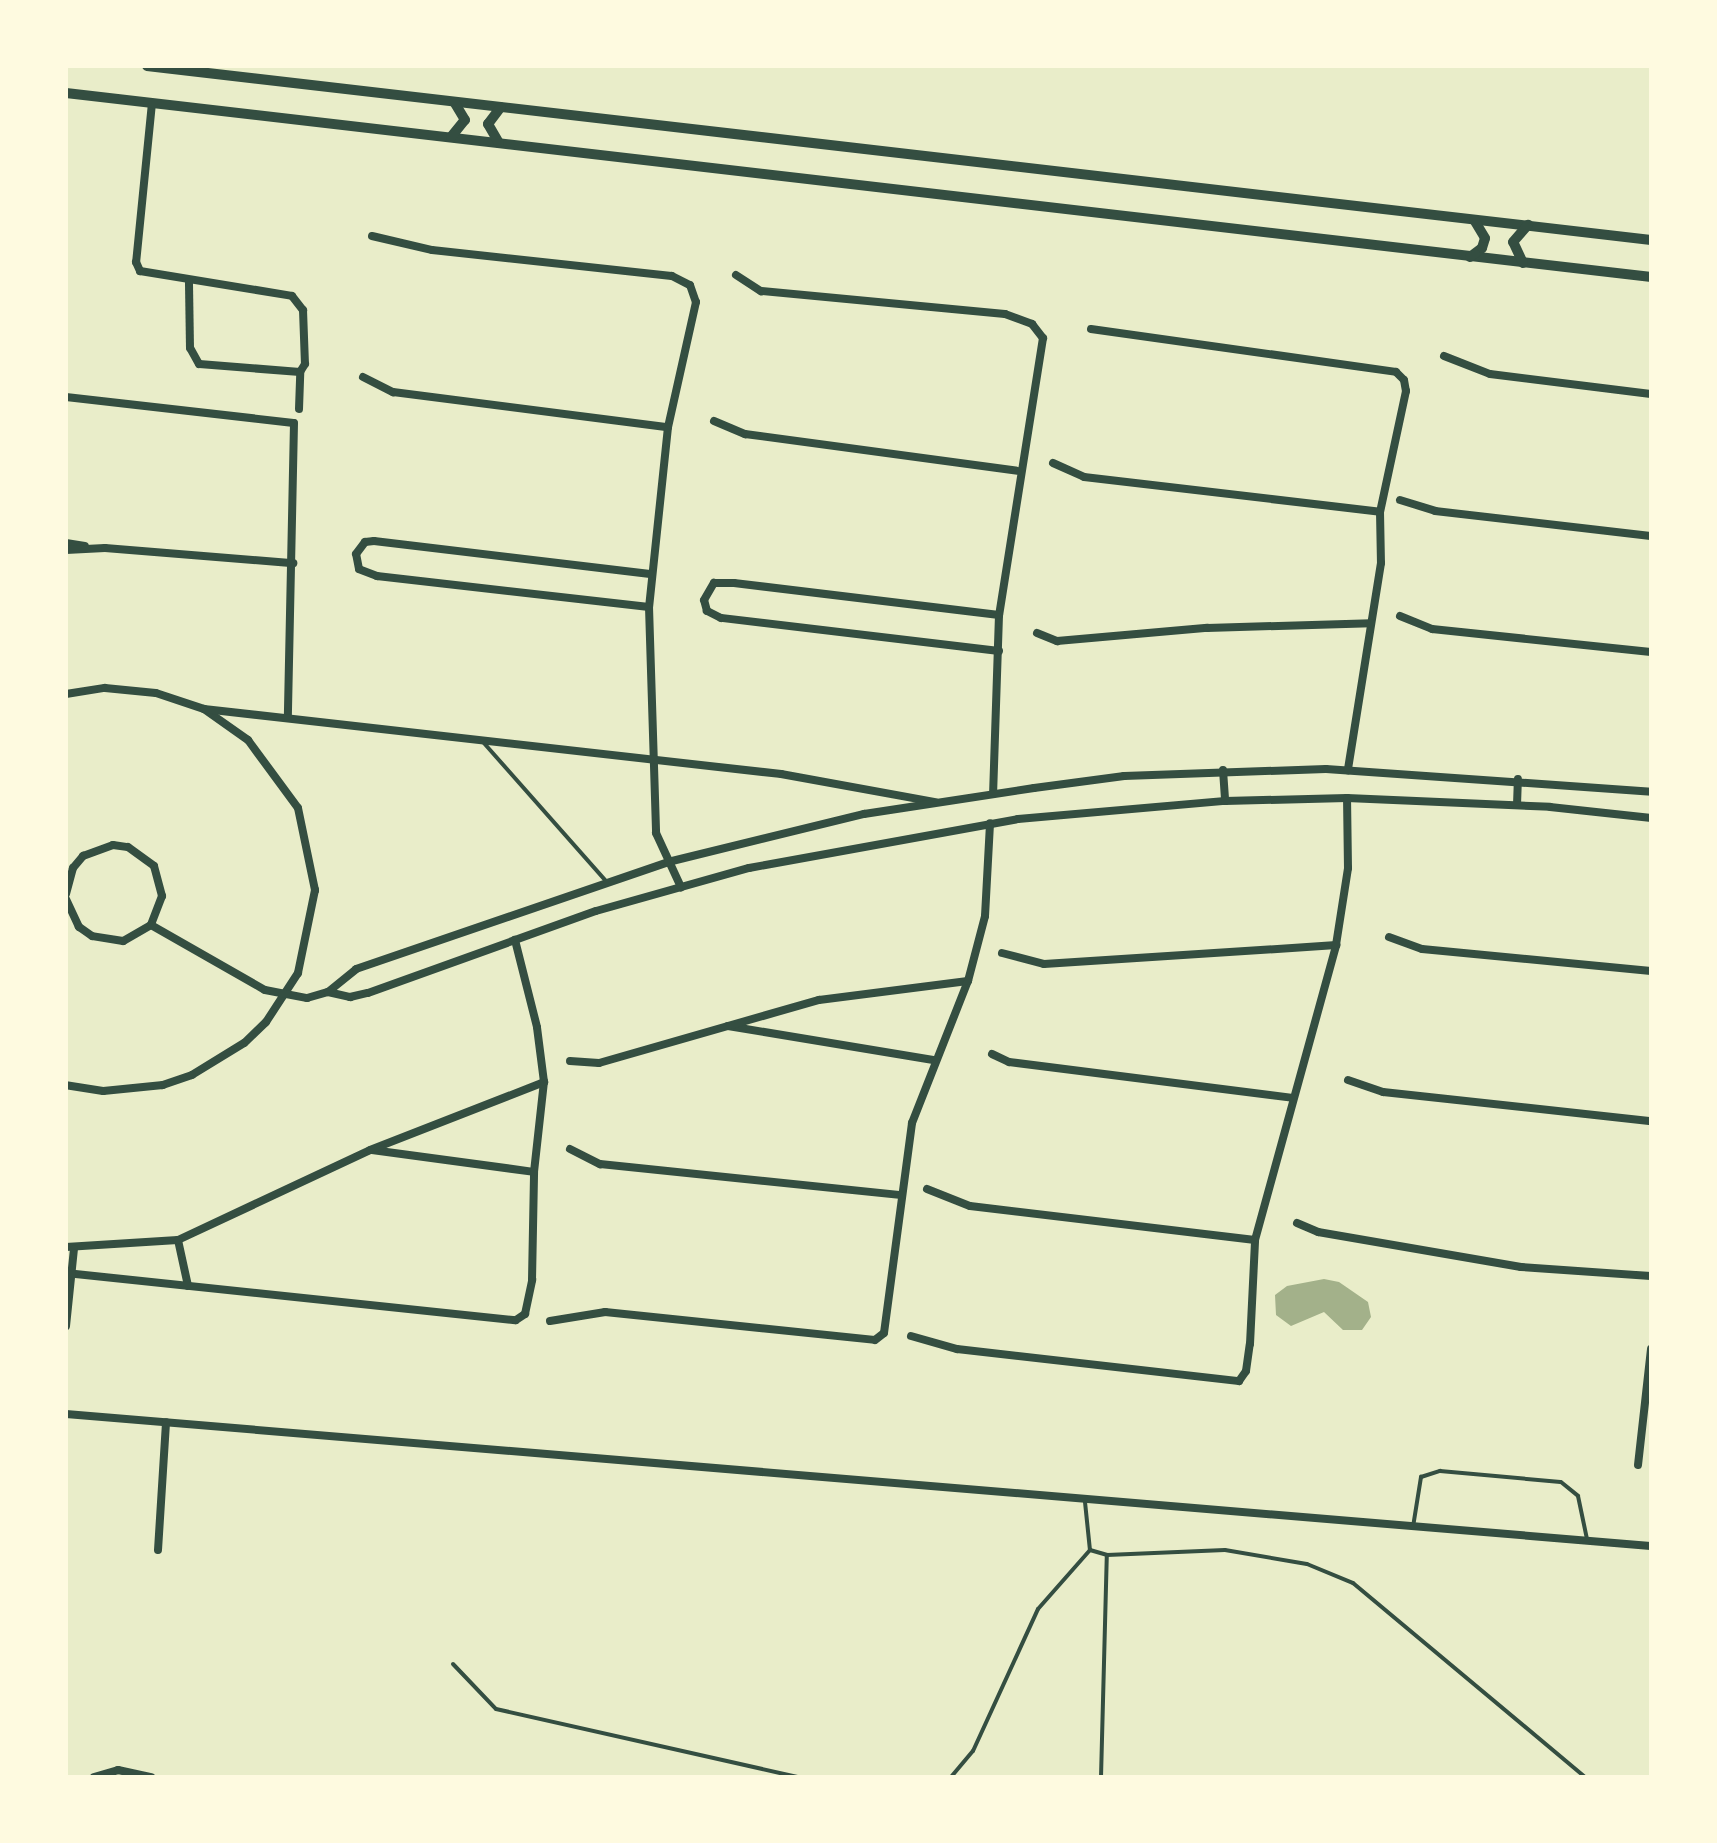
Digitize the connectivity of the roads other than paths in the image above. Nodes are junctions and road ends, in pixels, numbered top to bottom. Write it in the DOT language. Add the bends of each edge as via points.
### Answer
graph roads {
  1 [pos="147,66"];
  2 [pos="66,93"];
  3 [pos="453,101"];
  4 [pos="152,103"];
  5 [pos="501,107"];
  6 [pos="451,137"];
  7 [pos="500,143"];
  8 [pos="1474,219"];
  9 [pos="1528,225"];
  10 [pos="372,236"];
  11 [pos="1651,240"];
  12 [pos="1469,258"];
  13 [pos="1523,263"];
  14 [pos="736,275"];
  15 [pos="1651,277"];
  16 [pos="189,282"];
  17 [pos="1091,329"];
  18 [pos="1444,356"];
  19 [pos="300,372"];
  20 [pos="363,377"];
  21 [pos="1651,394"];
  22 [pos="66,397"];
  23 [pos="299,409"];
  24 [pos="714,421"];
  25 [pos="668,427"];
  26 [pos="1053,463"];
  27 [pos="1018,471"];
  28 [pos="1400,500"];
  29 [pos="1380,512"];
  30 [pos="1651,536"];
  31 [pos="66,543"];
  32 [pos="105,548"];
  33 [pos="66,550"];
  34 [pos="293,563"];
  35 [pos="650,574"];
  36 [pos="649,607"];
  37 [pos="999,615"];
  38 [pos="1400,616"];
  39 [pos="1371,623"];
  40 [pos="1037,633"];
  41 [pos="999,651"];
  42 [pos="1651,652"];
  43 [pos="66,694"];
  44 [pos="204,709"];
  45 [pos="288,715"];
  46 [pos="479,738"];
  47 [pos="652,760"];
  48 [pos="1223,770"];
  49 [pos="1348,770"];
  50 [pos="1518,779"];
  51 [pos="1651,792"];
  52 [pos="993,794"];
  53 [pos="1347,798"];
  54 [pos="1225,801"];
  55 [pos="939,803"];
  56 [pos="1517,805"];
  57 [pos="1651,818"];
  58 [pos="990,823"];
  59 [pos="668,862"];
  60 [pos="606,881"];
  61 [pos="681,887"];
  62 [pos="66,897"];
  63 [pos="151,925"];
  64 [pos="1389,937"];
  65 [pos="515,940"];
  66 [pos="1336,945"];
  67 [pos="1002,953"];
  68 [pos="1651,971"];
  69 [pos="968,981"];
  70 [pos="328,992"];
  71 [pos="284,997"];
  72 [pos="721,1025"];
  73 [pos="992,1054"];
  74 [pos="933,1060"];
  75 [pos="570,1061"];
  76 [pos="1348,1080"];
  77 [pos="544,1082"];
  78 [pos="66,1085"];
  79 [pos="1293,1098"];
  80 [pos="1651,1121"];
  81 [pos="570,1149"];
  82 [pos="370,1150"];
  83 [pos="534,1172"];
  84 [pos="927,1189"];
  85 [pos="901,1195"];
  86 [pos="1297,1223"];
  87 [pos="178,1240"];
  88 [pos="1255,1240"];
  89 [pos="70,1248"];
  90 [pos="69,1273"];
  91 [pos="1651,1276"];
  92 [pos="188,1286"];
  93 [pos="550,1321"];
  94 [pos="66,1326"];
  95 [pos="911,1336"];
  96 [pos="1651,1349"];
  97 [pos="66,1414"];
  98 [pos="166,1422"];
  99 [pos="1638,1465"];
  100 [pos="1085,1502"];
  101 [pos="1413,1528"];
  102 [pos="1588,1541"];
  103 [pos="1651,1546"];
  104 [pos="158,1550"];
  105 [pos="1090,1550"];
  106 [pos="1107,1555"];
  107 [pos="453,1664"];
  108 [pos="94,1777"];
  109 [pos="151,1777"];
  110 [pos="797,1777"];
  111 [pos="951,1777"];
  112 [pos="1101,1777"];
  113 [pos="1585,1777"];
  1 -- 3 [label="street"];
  2 -- 4 [label="street"];
  3 -- 5 [label="street"];
  3 -- 6 [label="street" via="465,120"];
  4 -- 6 [label="street"];
  4 -- 16 [label="street" via="136,262 148,277"];
  5 -- 7 [label="street" via="488,124"];
  5 -- 8 [label="street"];
  6 -- 7 [label="street"];
  7 -- 12 [label="street"];
  8 -- 9 [label="street"];
  8 -- 12 [label="street" via="1484,232 1484,243"];
  9 -- 11 [label="street"];
  9 -- 13 [label="street" via="1513,242"];
  10 -- 25 [label="street" via="432,250 672,276 690,285 696,302"];
  12 -- 13 [label="street"];
  13 -- 15 [label="street"];
  14 -- 27 [label="street" via="761,291 1005,314 1032,324 1043,338"];
  16 -- 19 [label="street" via="190,348 199,364"];
  16 -- 19 [label="street" via="292,296 301,303 305,364"];
  17 -- 29 [label="street" via="1396,372 1406,391"];
  18 -- 21 [label="street" via="1490,374"];
  19 -- 23 [label="street"];
  20 -- 25 [label="street" via="393,392"];
  22 -- 34 [label="street" via="294,423"];
  24 -- 27 [label="street" via="745,434"];
  25 -- 35 [label="street"];
  26 -- 29 [label="street" via="1084,477"];
  27 -- 37 [label="street"];
  28 -- 30 [label="street" via="1435,511"];
  29 -- 39 [label="street" via="1381,563"];
  31 -- 32 [label="street"];
  32 -- 33 [label="street"];
  32 -- 34 [label="street"];
  34 -- 45 [label="street"];
  35 -- 36 [label="street"];
  35 -- 36 [label="street" via="386,542 365,542 356,554 359,569 386,578"];
  36 -- 47 [label="street"];
  37 -- 41 [label="street"];
  37 -- 41 [label="street" via="734,583 714,583 704,600 707,611 721,618"];
  38 -- 42 [label="street" via="1432,629"];
  39 -- 40 [label="street" via="1207,628 1057,641"];
  39 -- 49 [label="street"];
  41 -- 52 [label="street"];
  43 -- 44 [label="street" via="130,689"];
  44 -- 45 [label="street"];
  44 -- 71 [label="street" via="268,760 308,834 313,918 307,946"];
  45 -- 46 [label="street"];
  46 -- 47 [label="street"];
  46 -- 60 [label="lane"];
  47 -- 55 [label="street" via="781,774"];
  47 -- 59 [label="street" via="656,833"];
  48 -- 49 [label="street"];
  48 -- 52 [label="street" via="1124,776"];
  48 -- 54 [label="street"];
  49 -- 50 [label="street"];
  50 -- 51 [label="street"];
  50 -- 56 [label="street"];
  52 -- 55 [label="street"];
  53 -- 54 [label="street"];
  53 -- 56 [label="street"];
  53 -- 66 [label="street" via="1348,868"];
  54 -- 58 [label="street"];
  55 -- 59 [label="street" via="864,814"];
  56 -- 57 [label="street"];
  58 -- 61 [label="street" via="854,845"];
  58 -- 69 [label="street" via="985,916"];
  59 -- 60 [label="street"];
  59 -- 61 [label="street"];
  60 -- 70 [label="street" via="356,969"];
  61 -- 65 [label="street"];
  62 -- 63 [label="street" via="79,927 107,941 138,935"];
  62 -- 63 [label="street" via="73,868 83,856 113,845 128,847 154,866 161,880 159,912"];
  63 -- 71 [label="street"];
  64 -- 68 [label="street" via="1422,949"];
  65 -- 70 [label="street" via="368,993 350,997"];
  65 -- 77 [label="street" via="537,1027"];
  66 -- 67 [label="street" via="1227,948 1044,964"];
  66 -- 79 [label="street"];
  69 -- 72 [label="street" via="819,1000"];
  69 -- 74 [label="street"];
  70 -- 71 [label="street"];
  71 -- 78 [label="street" via="244,1043 192,1075 133,1090"];
  72 -- 74 [label="street"];
  72 -- 75 [label="street" via="599,1063"];
  73 -- 79 [label="street" via="1009,1062"];
  74 -- 85 [label="street" via="912,1123"];
  76 -- 80 [label="street" via="1383,1092"];
  77 -- 82 [label="street"];
  77 -- 83 [label="street"];
  79 -- 88 [label="street"];
  81 -- 85 [label="street" via="600,1164"];
  82 -- 83 [label="street"];
  82 -- 87 [label="street"];
  83 -- 92 [label="street" via="529,1305 516,1320"];
  84 -- 88 [label="street" via="970,1206"];
  85 -- 93 [label="street" via="890,1319 875,1340 605,1312"];
  86 -- 91 [label="street" via="1318,1232 1521,1267"];
  87 -- 89 [label="street"];
  87 -- 92 [label="street"];
  88 -- 95 [label="street" via="1250,1344 1239,1381 957,1349"];
  89 -- 90 [label="street"];
  90 -- 92 [label="street"];
  90 -- 94 [label="street"];
  96 -- 99 [label="street"];
  97 -- 98 [label="street"];
  98 -- 100 [label="street"];
  98 -- 104 [label="street"];
  100 -- 101 [label="street"];
  100 -- 105 [label="lane"];
  101 -- 102 [label="street"];
  101 -- 102 [label="lane" via="1421,1477 1440,1471 1561,1482 1578,1496"];
  102 -- 103 [label="street"];
  105 -- 106 [label="lane"];
  105 -- 111 [label="lane" via="1038,1609 973,1751"];
  106 -- 112 [label="lane"];
  106 -- 113 [label="lane" via="1225,1550 1307,1564 1353,1583"];
  107 -- 110 [label="lane" via="496,1709"];
  108 -- 109 [label="street" via="118,1770"];
}
